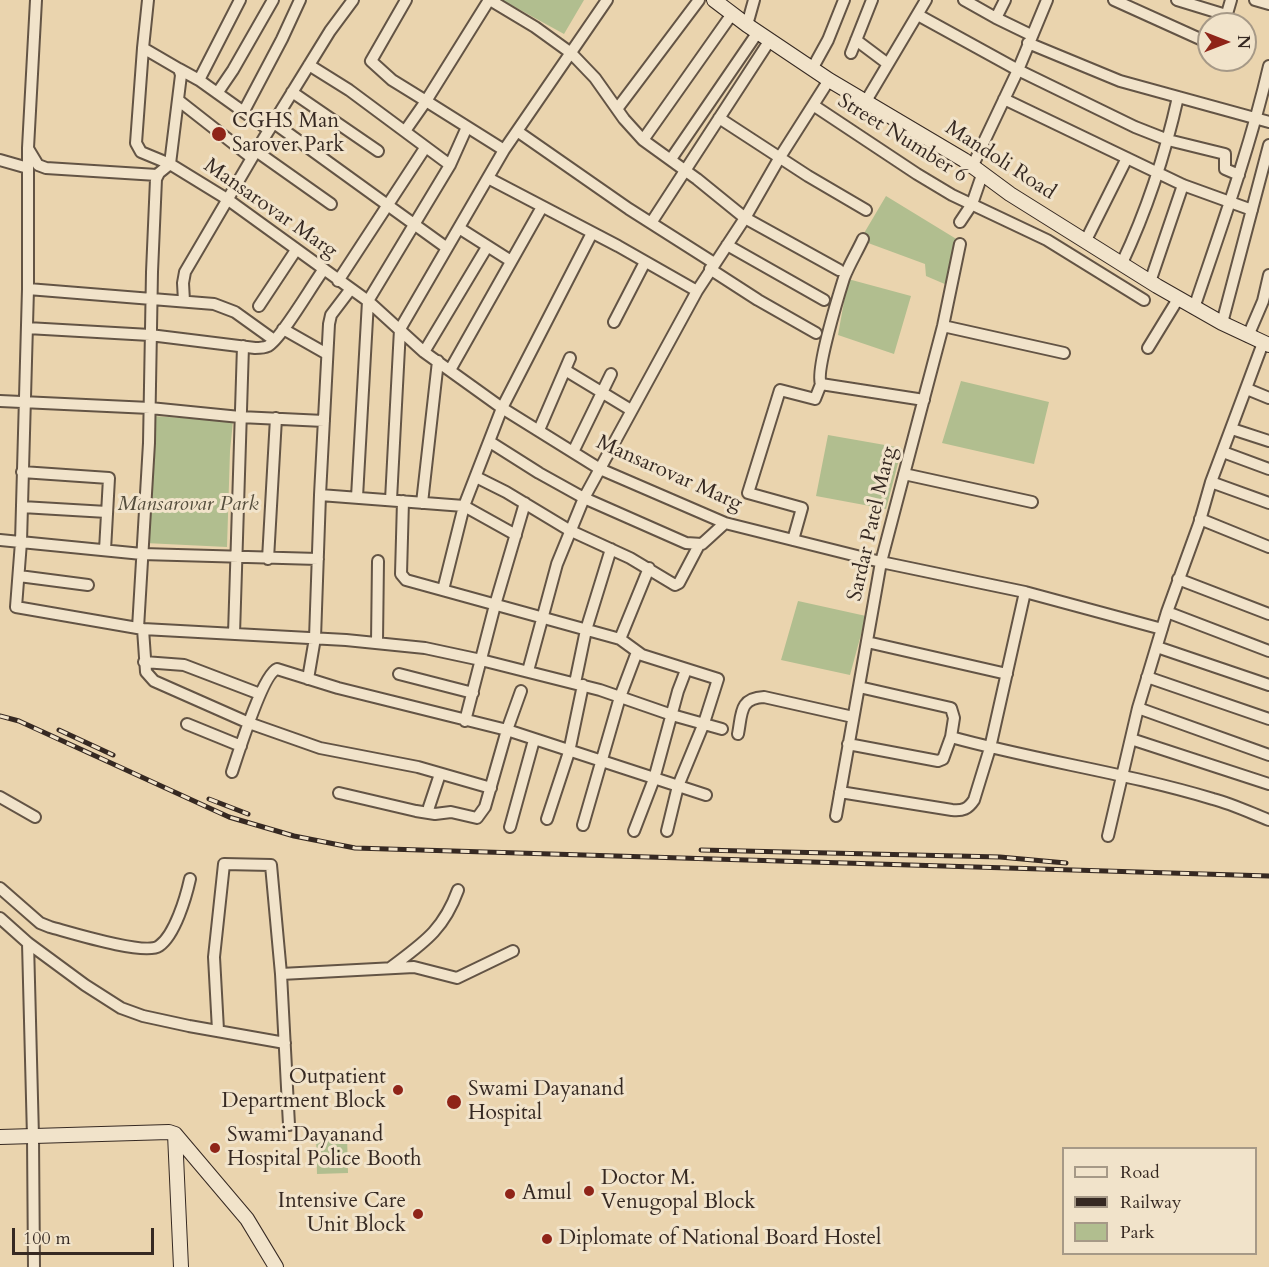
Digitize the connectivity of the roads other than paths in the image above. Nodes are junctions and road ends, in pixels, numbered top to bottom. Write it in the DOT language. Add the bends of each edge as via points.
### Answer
graph roads {
  1 [pos="36,0"];
  2 [pos="148,0"];
  3 [pos="240,0"];
  4 [pos="273,0"];
  5 [pos="300,0"];
  6 [pos="353,0"];
  7 [pos="406,0"];
  8 [pos="489,0"];
  9 [pos="607,0"];
  10 [pos="699,0"];
  11 [pos="714,0"];
  12 [pos="754,0"];
  13 [pos="844,0"];
  14 [pos="872,0"];
  15 [pos="926,0"];
  16 [pos="964,0"];
  17 [pos="1005,0"];
  18 [pos="1047,0"];
  19 [pos="1114,0"];
  20 [pos="1177,0"];
  21 [pos="1255,0"];
  22 [pos="1269,4"];
  23 [pos="1206,12"];
  24 [pos="732,14"];
  25 [pos="918,15"];
  26 [pos="996,18"];
  27 [pos="758,32"];
  28 [pos="1197,38"];
  29 [pos="1030,39"];
  30 [pos="856,40"];
  31 [pos="142,48"];
  32 [pos="571,53"];
  33 [pos="851,53"];
  34 [pos="888,64"];
  35 [pos="309,65"];
  36 [pos="1269,66"];
  37 [pos="179,69"];
  38 [pos="812,69"];
  39 [pos="1018,70"];
  40 [pos="199,80"];
  41 [pos="829,80"];
  42 [pos="218,92"];
  43 [pos="292,92"];
  44 [pos="1178,97"];
  45 [pos="1004,99"];
  46 [pos="178,100"];
  47 [pos="426,101"];
  48 [pos="866,101"];
  49 [pos="813,105"];
  50 [pos="617,109"];
  51 [pos="244,111"];
  52 [pos="719,118"];
  53 [pos="1257,119"];
  54 [pos="1269,123"];
  55 [pos="272,126"];
  56 [pos="467,127"];
  57 [pos="405,131"];
  58 [pos="517,131"];
  59 [pos="643,140"];
  60 [pos="1168,140"];
  61 [pos="1269,146"];
  62 [pos="28,148"];
  63 [pos="425,148"];
  64 [pos="504,150"];
  65 [pos="378,151"];
  66 [pos="254,155"];
  67 [pos="780,157"];
  68 [pos="1127,158"];
  69 [pos="671,159"];
  70 [pos="0,160"];
  71 [pos="170,164"];
  72 [pos="450,165"];
  73 [pos="28,168"];
  74 [pos="685,170"];
  75 [pos="977,171"];
  76 [pos="1158,173"];
  77 [pos="157,175"];
  78 [pos="1239,175"];
  79 [pos="488,178"];
  80 [pos="1184,185"];
  81 [pos="227,199"];
  82 [pos="1230,203"];
  83 [pos="331,204"];
  84 [pos="972,204"];
  85 [pos="386,206"];
  86 [pos="542,207"];
  87 [pos="866,210"];
  88 [pos="1252,210"];
  89 [pos="745,218"];
  90 [pos="960,222"];
  91 [pos="651,223"];
  92 [pos="415,226"];
  93 [pos="459,228"];
  94 [pos="592,233"];
  95 [pos="863,239"];
  96 [pos="1086,240"];
  97 [pos="960,244"];
  98 [pos="727,245"];
  99 [pos="487,247"];
  100 [pos="447,248"];
  101 [pos="296,250"];
  102 [pos="511,261"];
  103 [pos="645,262"];
  104 [pos="1122,263"];
  105 [pos="712,266"];
  106 [pos="324,269"];
  107 [pos="839,270"];
  108 [pos="1269,275"];
  109 [pos="338,281"];
  110 [pos="1150,282"];
  111 [pos="28,289"];
  112 [pos="350,290"];
  113 [pos="697,291"];
  114 [pos="151,299"];
  115 [pos="1178,299"];
  116 [pos="824,300"];
  117 [pos="1144,300"];
  118 [pos="184,301"];
  119 [pos="368,301"];
  120 [pos="259,306"];
  121 [pos="1194,308"];
  122 [pos="614,322"];
  123 [pos="1222,324"];
  124 [pos="943,326"];
  125 [pos="27,328"];
  126 [pos="283,329"];
  127 [pos="400,329"];
  128 [pos="816,333"];
  129 [pos="150,335"];
  130 [pos="1248,336"];
  131 [pos="274,340"];
  132 [pos="1266,344"];
  133 [pos="243,346"];
  134 [pos="1148,348"];
  135 [pos="424,352"];
  136 [pos="1064,353"];
  137 [pos="327,354"];
  138 [pos="570,358"];
  139 [pos="438,361"];
  140 [pos="450,370"];
  141 [pos="565,370"];
  142 [pos="611,374"];
  143 [pos="821,384"];
  144 [pos="1247,389"];
  145 [pos="603,391"];
  146 [pos="1269,398"];
  147 [pos="924,400"];
  148 [pos="0,401"];
  149 [pos="24,403"];
  150 [pos="150,408"];
  151 [pos="502,408"];
  152 [pos="631,410"];
  153 [pos="240,417"];
  154 [pos="276,418"];
  155 [pos="324,421"];
  156 [pos="1232,429"];
  157 [pos="538,430"];
  158 [pos="1269,441"];
  159 [pos="490,442"];
  160 [pos="573,452"];
  161 [pos="1223,452"];
  162 [pos="600,469"];
  163 [pos="1269,469"];
  164 [pos="22,472"];
  165 [pos="904,474"];
  166 [pos="476,477"];
  167 [pos="1211,482"];
  168 [pos="320,495"];
  169 [pos="357,497"];
  170 [pos="584,498"];
  171 [pos="397,501"];
  172 [pos="422,502"];
  173 [pos="1032,502"];
  174 [pos="525,503"];
  175 [pos="1269,503"];
  176 [pos="464,506"];
  177 [pos="21,507"];
  178 [pos="107,512"];
  179 [pos="1200,519"];
  180 [pos="725,523"];
  181 [pos="569,530"];
  182 [pos="516,535"];
  183 [pos="0,540"];
  184 [pos="793,540"];
  185 [pos="21,542"];
  186 [pos="699,545"];
  187 [pos="1269,547"];
  188 [pos="611,549"];
  189 [pos="105,550"];
  190 [pos="142,554"];
  191 [pos="236,558"];
  192 [pos="268,559"];
  193 [pos="318,560"];
  194 [pos="378,561"];
  195 [pos="881,562"];
  196 [pos="649,568"];
  197 [pos="18,576"];
  198 [pos="1178,579"];
  199 [pos="88,585"];
  200 [pos="443,590"];
  201 [pos="1025,592"];
  202 [pos="495,604"];
  203 [pos="1167,612"];
  204 [pos="1269,614"];
  205 [pos="541,618"];
  206 [pos="140,628"];
  207 [pos="1162,629"];
  208 [pos="586,630"];
  209 [pos="234,634"];
  210 [pos="315,638"];
  211 [pos="620,639"];
  212 [pos="377,642"];
  213 [pos="867,642"];
  214 [pos="1157,647"];
  215 [pos="1269,651"];
  216 [pos="637,652"];
  217 [pos="481,660"];
  218 [pos="144,662"];
  219 [pos="686,670"];
  220 [pos="528,671"];
  221 [pos="399,674"];
  222 [pos="1007,674"];
  223 [pos="1147,677"];
  224 [pos="308,679"];
  225 [pos="579,684"];
  226 [pos="1269,685"];
  227 [pos="859,687"];
  228 [pos="521,691"];
  229 [pos="472,693"];
  230 [pos="260,694"];
  231 [pos="620,697"];
  232 [pos="1138,708"];
  233 [pos="672,715"];
  234 [pos="853,717"];
  235 [pos="1269,719"];
  236 [pos="465,721"];
  237 [pos="249,723"];
  238 [pos="704,723"];
  239 [pos="186,724"];
  240 [pos="722,729"];
  241 [pos="507,730"];
  242 [pos="738,734"];
  243 [pos="951,737"];
  244 [pos="1131,739"];
  245 [pos="534,740"];
  246 [pos="848,744"];
  247 [pos="241,746"];
  248 [pos="990,748"];
  249 [pos="568,752"];
  250 [pos="1269,755"];
  251 [pos="602,762"];
  252 [pos="232,772"];
  253 [pos="440,774"];
  254 [pos="1123,776"];
  255 [pos="654,779"];
  256 [pos="1269,784"];
  257 [pos="678,786"];
  258 [pos="491,788"];
  259 [pos="840,792"];
  260 [pos="339,793"];
  261 [pos="706,795"];
  262 [pos="0,797"];
  263 [pos="429,807"];
  264 [pos="836,816"];
  265 [pos="35,817"];
  266 [pos="547,819"];
  267 [pos="1269,820"];
  268 [pos="583,825"];
  269 [pos="510,827"];
  270 [pos="634,831"];
  271 [pos="667,831"];
  272 [pos="1108,836"];
  273 [pos="190,879"];
  274 [pos="0,888"];
  275 [pos="458,890"];
  276 [pos="0,918"];
  277 [pos="28,943"];
  278 [pos="513,951"];
  279 [pos="390,969"];
  280 [pos="281,974"];
  281 [pos="218,1030"];
  282 [pos="285,1043"];
  283 [pos="289,1125"];
  284 [pos="175,1134"];
  285 [pos="0,1137"];
  286 [pos="33,1137"];
  287 [pos="261,1242"];
  288 [pos="34,1267"];
  289 [pos="181,1267"];
  290 [pos="276,1267"];
  291 [pos="284,1267"];
  1 -- 62 [label="street"];
  2 -- 31 [label="street, Mansarovar Marg"];
  3 -- 40 [label="street"];
  4 -- 42 [label="street"];
  5 -- 51 [label="street"];
  6 -- 35 [label="street"];
  7 -- 47 [label="street" via="371,61 392,80"];
  8 -- 32 [label="street"];
  8 -- 47 [label="street"];
  9 -- 32 [label="street"];
  10 -- 50 [label="street"];
  11 -- 24 [label="street, Mandoli Road"];
  12 -- 27 [label="street"];
  13 -- 38 [label="street"];
  14 -- 30 [label="street"];
  15 -- 25 [label="street"];
  16 -- 26 [label="street"];
  17 -- 26 [label="street"];
  18 -- 29 [label="street"];
  19 -- 28 [label="street"];
  20 -- 23 [label="street"];
  21 -- 22 [label="street"];
  24 -- 27 [label="street, Mandoli Road"];
  24 -- 59 [label="street"];
  25 -- 34 [label="street"];
  25 -- 39 [label="street"];
  26 -- 29 [label="street"];
  27 -- 38 [label="street, Mandoli Road"];
  27 -- 52 [label="street"];
  27 -- 69 [label="street"];
  29 -- 39 [label="street"];
  29 -- 44 [label="street" via="1119,81"];
  30 -- 33 [label="street"];
  30 -- 34 [label="street"];
  31 -- 37 [label="street"];
  31 -- 71 [label="street, Mansarovar Marg" via="136,143 141,152"];
  32 -- 50 [label="street"];
  32 -- 58 [label="street"];
  34 -- 48 [label="street"];
  35 -- 43 [label="street"];
  35 -- 57 [label="street"];
  36 -- 53 [label="street"];
  37 -- 40 [label="street"];
  37 -- 46 [label="street"];
  38 -- 41 [label="street, Mandoli Road"];
  39 -- 45 [label="street"];
  39 -- 60 [label="street"];
  40 -- 42 [label="street"];
  41 -- 48 [label="street, Mandoli Road"];
  41 -- 49 [label="street"];
  42 -- 51 [label="street"];
  43 -- 55 [label="street"];
  43 -- 65 [label="street"];
  44 -- 53 [label="street"];
  44 -- 60 [label="street"];
  45 -- 68 [label="street"];
  45 -- 75 [label="street"];
  46 -- 66 [label="street"];
  46 -- 71 [label="street"];
  47 -- 56 [label="street"];
  47 -- 57 [label="street"];
  48 -- 75 [label="street, Mandoli Road"];
  49 -- 67 [label="street"];
  49 -- 84 [label="street, Street Number 6" via="917,174"];
  50 -- 59 [label="street"];
  51 -- 55 [label="street"];
  52 -- 67 [label="street"];
  52 -- 74 [label="street"];
  53 -- 54 [label="street"];
  53 -- 78 [label="street"];
  55 -- 66 [label="street"];
  55 -- 85 [label="street"];
  56 -- 64 [label="street"];
  56 -- 72 [label="street"];
  57 -- 63 [label="street"];
  58 -- 64 [label="street"];
  58 -- 91 [label="street"];
  59 -- 69 [label="street"];
  60 -- 76 [label="street"];
  60 -- 78 [label="street" via="1223,153 1225,169"];
  61 -- 88 [label="street"];
  62 -- 73 [label="street"];
  62 -- 77 [label="street" via="38,165 46,168"];
  63 -- 72 [label="street"];
  63 -- 85 [label="street"];
  64 -- 79 [label="street"];
  66 -- 81 [label="street"];
  66 -- 83 [label="street"];
  67 -- 87 [label="street"];
  67 -- 89 [label="street"];
  68 -- 76 [label="street"];
  68 -- 96 [label="street"];
  69 -- 74 [label="street"];
  70 -- 73 [label="street"];
  71 -- 77 [label="street"];
  71 -- 81 [label="street, Mansarovar Marg"];
  72 -- 92 [label="street"];
  73 -- 111 [label="street"];
  74 -- 89 [label="street"];
  74 -- 91 [label="street"];
  75 -- 84 [label="street"];
  75 -- 96 [label="street, Mandoli Road"];
  76 -- 80 [label="street"];
  76 -- 104 [label="street"];
  77 -- 114 [label="street"];
  78 -- 82 [label="street"];
  79 -- 86 [label="street"];
  79 -- 93 [label="street"];
  80 -- 82 [label="street"];
  80 -- 110 [label="street"];
  81 -- 101 [label="street, Mansarovar Marg"];
  81 -- 118 [label="street" via="185,272"];
  82 -- 88 [label="street"];
  82 -- 121 [label="street"];
  84 -- 90 [label="street"];
  84 -- 117 [label="street, Street Number 6" via="1047,240"];
  85 -- 92 [label="street"];
  85 -- 109 [label="street"];
  86 -- 94 [label="street"];
  86 -- 102 [label="street"];
  88 -- 123 [label="street"];
  89 -- 98 [label="street"];
  89 -- 107 [label="street"];
  91 -- 105 [label="street"];
  92 -- 100 [label="street"];
  92 -- 119 [label="street"];
  93 -- 99 [label="street"];
  93 -- 100 [label="street"];
  94 -- 103 [label="street"];
  94 -- 151 [label="street"];
  95 -- 143 [label="street" via="832,319 819,377"];
  96 -- 104 [label="street, Mandoli Road"];
  97 -- 124 [label="street, Sardar Patel Marg"];
  98 -- 105 [label="street"];
  98 -- 116 [label="street"];
  99 -- 102 [label="street"];
  99 -- 135 [label="street"];
  100 -- 127 [label="street"];
  101 -- 106 [label="street, Mansarovar Marg"];
  101 -- 120 [label="street"];
  102 -- 140 [label="street"];
  103 -- 113 [label="street"];
  103 -- 122 [label="street"];
  104 -- 110 [label="street, Mandoli Road"];
  105 -- 113 [label="street"];
  105 -- 128 [label="street" via="758,300"];
  106 -- 109 [label="street, Mansarovar Marg"];
  106 -- 126 [label="street"];
  108 -- 130 [label="street"];
  109 -- 112 [label="street, Mansarovar Marg"];
  110 -- 115 [label="street, Mandoli Road"];
  111 -- 114 [label="street"];
  111 -- 125 [label="street"];
  112 -- 119 [label="street, Mansarovar Marg"];
  112 -- 137 [label="street" via="331,315"];
  113 -- 152 [label="street"];
  114 -- 118 [label="street"];
  114 -- 129 [label="street"];
  115 -- 121 [label="street, Mandoli Road"];
  115 -- 134 [label="street"];
  118 -- 131 [label="street" via="225,307"];
  119 -- 127 [label="street, Mansarovar Marg"];
  119 -- 169 [label="street"];
  121 -- 123 [label="street, Mandoli Road"];
  123 -- 130 [label="street, Mandoli Road"];
  124 -- 136 [label="street"];
  124 -- 147 [label="street, Sardar Patel Marg"];
  125 -- 129 [label="street"];
  125 -- 149 [label="street"];
  126 -- 131 [label="street"];
  126 -- 137 [label="street"];
  127 -- 135 [label="street, Mansarovar Marg"];
  127 -- 171 [label="street"];
  129 -- 133 [label="street"];
  129 -- 150 [label="street"];
  130 -- 132 [label="street, Mandoli Road"];
  131 -- 133 [label="street" via="266,347"];
  132 -- 144 [label="street"];
  133 -- 153 [label="street"];
  135 -- 139 [label="street, Mansarovar Marg"];
  137 -- 155 [label="street"];
  138 -- 141 [label="street"];
  139 -- 140 [label="street, Mansarovar Marg"];
  139 -- 172 [label="street"];
  140 -- 151 [label="street, Mansarovar Marg"];
  141 -- 145 [label="street"];
  141 -- 157 [label="street"];
  142 -- 145 [label="street"];
  143 -- 147 [label="street"];
  143 -- 184 [label="street" via="815,399 780,390 748,493 802,508"];
  144 -- 146 [label="street"];
  144 -- 156 [label="street"];
  145 -- 152 [label="street"];
  145 -- 160 [label="street"];
  147 -- 165 [label="street, Sardar Patel Marg"];
  148 -- 149 [label="street"];
  149 -- 150 [label="street"];
  149 -- 164 [label="street"];
  150 -- 153 [label="street"];
  150 -- 190 [label="street"];
  151 -- 157 [label="street, Mansarovar Marg"];
  151 -- 159 [label="street"];
  152 -- 162 [label="street"];
  153 -- 154 [label="street"];
  153 -- 191 [label="street"];
  154 -- 155 [label="street"];
  154 -- 192 [label="street"];
  155 -- 168 [label="street"];
  156 -- 158 [label="street"];
  156 -- 161 [label="street"];
  157 -- 160 [label="street, Mansarovar Marg"];
  159 -- 166 [label="street"];
  159 -- 170 [label="street"];
  160 -- 162 [label="street, Mansarovar Marg"];
  161 -- 163 [label="street"];
  161 -- 167 [label="street"];
  162 -- 170 [label="street"];
  162 -- 180 [label="street, Mansarovar Marg"];
  164 -- 177 [label="street"];
  164 -- 178 [label="street" via="109,478"];
  165 -- 173 [label="street"];
  165 -- 195 [label="street, Sardar Patel Marg"];
  166 -- 174 [label="street"];
  166 -- 176 [label="street"];
  167 -- 175 [label="street"];
  167 -- 179 [label="street"];
  168 -- 169 [label="street"];
  168 -- 193 [label="street"];
  169 -- 171 [label="street"];
  170 -- 181 [label="street"];
  170 -- 186 [label="street" via="686,543"];
  171 -- 172 [label="street"];
  171 -- 200 [label="street" via="402,577"];
  172 -- 176 [label="street"];
  174 -- 181 [label="street"];
  174 -- 182 [label="street"];
  176 -- 182 [label="street"];
  176 -- 200 [label="street"];
  177 -- 178 [label="street"];
  177 -- 185 [label="street"];
  178 -- 189 [label="street"];
  179 -- 187 [label="street"];
  179 -- 198 [label="street"];
  180 -- 184 [label="street, Mansarovar Marg"];
  180 -- 186 [label="street"];
  181 -- 188 [label="street"];
  181 -- 205 [label="street"];
  182 -- 202 [label="street"];
  183 -- 185 [label="street"];
  184 -- 195 [label="street, Mansarovar Marg"];
  185 -- 189 [label="street"];
  185 -- 197 [label="street"];
  186 -- 196 [label="street" via="678,585"];
  188 -- 196 [label="street"];
  188 -- 208 [label="street"];
  189 -- 190 [label="street"];
  190 -- 191 [label="street"];
  190 -- 206 [label="street"];
  191 -- 192 [label="street"];
  191 -- 209 [label="street"];
  192 -- 193 [label="street"];
  193 -- 210 [label="street"];
  194 -- 212 [label="street"];
  195 -- 201 [label="street, Mansarovar Marg"];
  195 -- 213 [label="street, Sardar Patel Marg"];
  196 -- 211 [label="street"];
  197 -- 199 [label="street"];
  197 -- 206 [label="street" via="16,607"];
  198 -- 203 [label="street"];
  198 -- 204 [label="street"];
  200 -- 202 [label="street"];
  201 -- 207 [label="street, Mansarovar Marg"];
  201 -- 222 [label="street"];
  202 -- 205 [label="street"];
  202 -- 217 [label="street"];
  203 -- 207 [label="street"];
  203 -- 215 [label="street"];
  205 -- 208 [label="street"];
  205 -- 220 [label="street"];
  206 -- 209 [label="street"];
  206 -- 218 [label="street"];
  207 -- 214 [label="street"];
  208 -- 211 [label="street"];
  208 -- 225 [label="street"];
  209 -- 210 [label="street"];
  210 -- 212 [label="street"];
  210 -- 224 [label="street"];
  211 -- 216 [label="street"];
  212 -- 217 [label="street"];
  213 -- 222 [label="street"];
  213 -- 227 [label="street, Sardar Patel Marg"];
  214 -- 223 [label="street"];
  214 -- 226 [label="street"];
  216 -- 219 [label="street"];
  216 -- 231 [label="street"];
  217 -- 220 [label="street"];
  217 -- 229 [label="street"];
  218 -- 230 [label="street" via="184,665"];
  218 -- 237 [label="street" via="148,677 154,681"];
  219 -- 233 [label="street"];
  219 -- 238 [label="street" via="718,679"];
  220 -- 225 [label="street"];
  221 -- 229 [label="street"];
  222 -- 248 [label="street"];
  223 -- 232 [label="street"];
  223 -- 235 [label="street"];
  224 -- 230 [label="street" via="274,669"];
  224 -- 236 [label="street"];
  225 -- 231 [label="street"];
  225 -- 249 [label="street"];
  227 -- 234 [label="street, Sardar Patel Marg"];
  227 -- 243 [label="street" via="951,708"];
  228 -- 241 [label="street"];
  229 -- 236 [label="street"];
  230 -- 237 [label="street"];
  231 -- 233 [label="street"];
  231 -- 251 [label="street"];
  232 -- 244 [label="street"];
  232 -- 250 [label="street"];
  233 -- 238 [label="street"];
  233 -- 255 [label="street"];
  234 -- 242 [label="street" via="764,697 752,698 742,710"];
  234 -- 246 [label="street, Sardar Patel Marg"];
  236 -- 241 [label="street"];
  237 -- 247 [label="street"];
  237 -- 253 [label="street" via="320,748"];
  238 -- 240 [label="street"];
  238 -- 257 [label="street"];
  239 -- 247 [label="street"];
  241 -- 245 [label="street"];
  241 -- 258 [label="street"];
  243 -- 246 [label="street" via="947,753 938,761"];
  243 -- 248 [label="street"];
  244 -- 254 [label="street"];
  244 -- 256 [label="street"];
  245 -- 249 [label="street"];
  245 -- 269 [label="street"];
  246 -- 259 [label="street, Sardar Patel Marg"];
  247 -- 252 [label="street"];
  248 -- 254 [label="street"];
  248 -- 259 [label="street" via="974,800 962,811"];
  249 -- 251 [label="street"];
  249 -- 266 [label="street"];
  251 -- 255 [label="street"];
  251 -- 268 [label="street"];
  253 -- 258 [label="street"];
  253 -- 263 [label="street"];
  254 -- 267 [label="street" via="1215,799"];
  254 -- 272 [label="street"];
  255 -- 257 [label="street"];
  255 -- 270 [label="street"];
  257 -- 261 [label="street"];
  257 -- 271 [label="street"];
  258 -- 260 [label="street" via="477,818 416,811"];
  259 -- 264 [label="street, Sardar Patel Marg"];
  262 -- 265 [label="street"];
  273 -- 274 [label="street" via="181,912 165,939 152,949 50,927"];
  275 -- 279 [label="street" via="450,912 429,939"];
  276 -- 277 [label="street"];
  277 -- 281 [label="street" via="121,1008"];
  277 -- 286 [label="street"];
  278 -- 279 [label="street" via="457,978 414,967"];
  279 -- 280 [label="street"];
  280 -- 281 [label="street" via="271,865 224,864 214,957"];
  280 -- 282 [label="street"];
  281 -- 282 [label="street"];
  282 -- 283 [label="street"];
  284 -- 286 [label="street"];
  284 -- 287 [label="street" via="248,1219"];
  284 -- 289 [label="street"];
  285 -- 286 [label="street"];
  286 -- 288 [label="street"];
  287 -- 290 [label="street"];
  287 -- 291 [label="street"];
}
